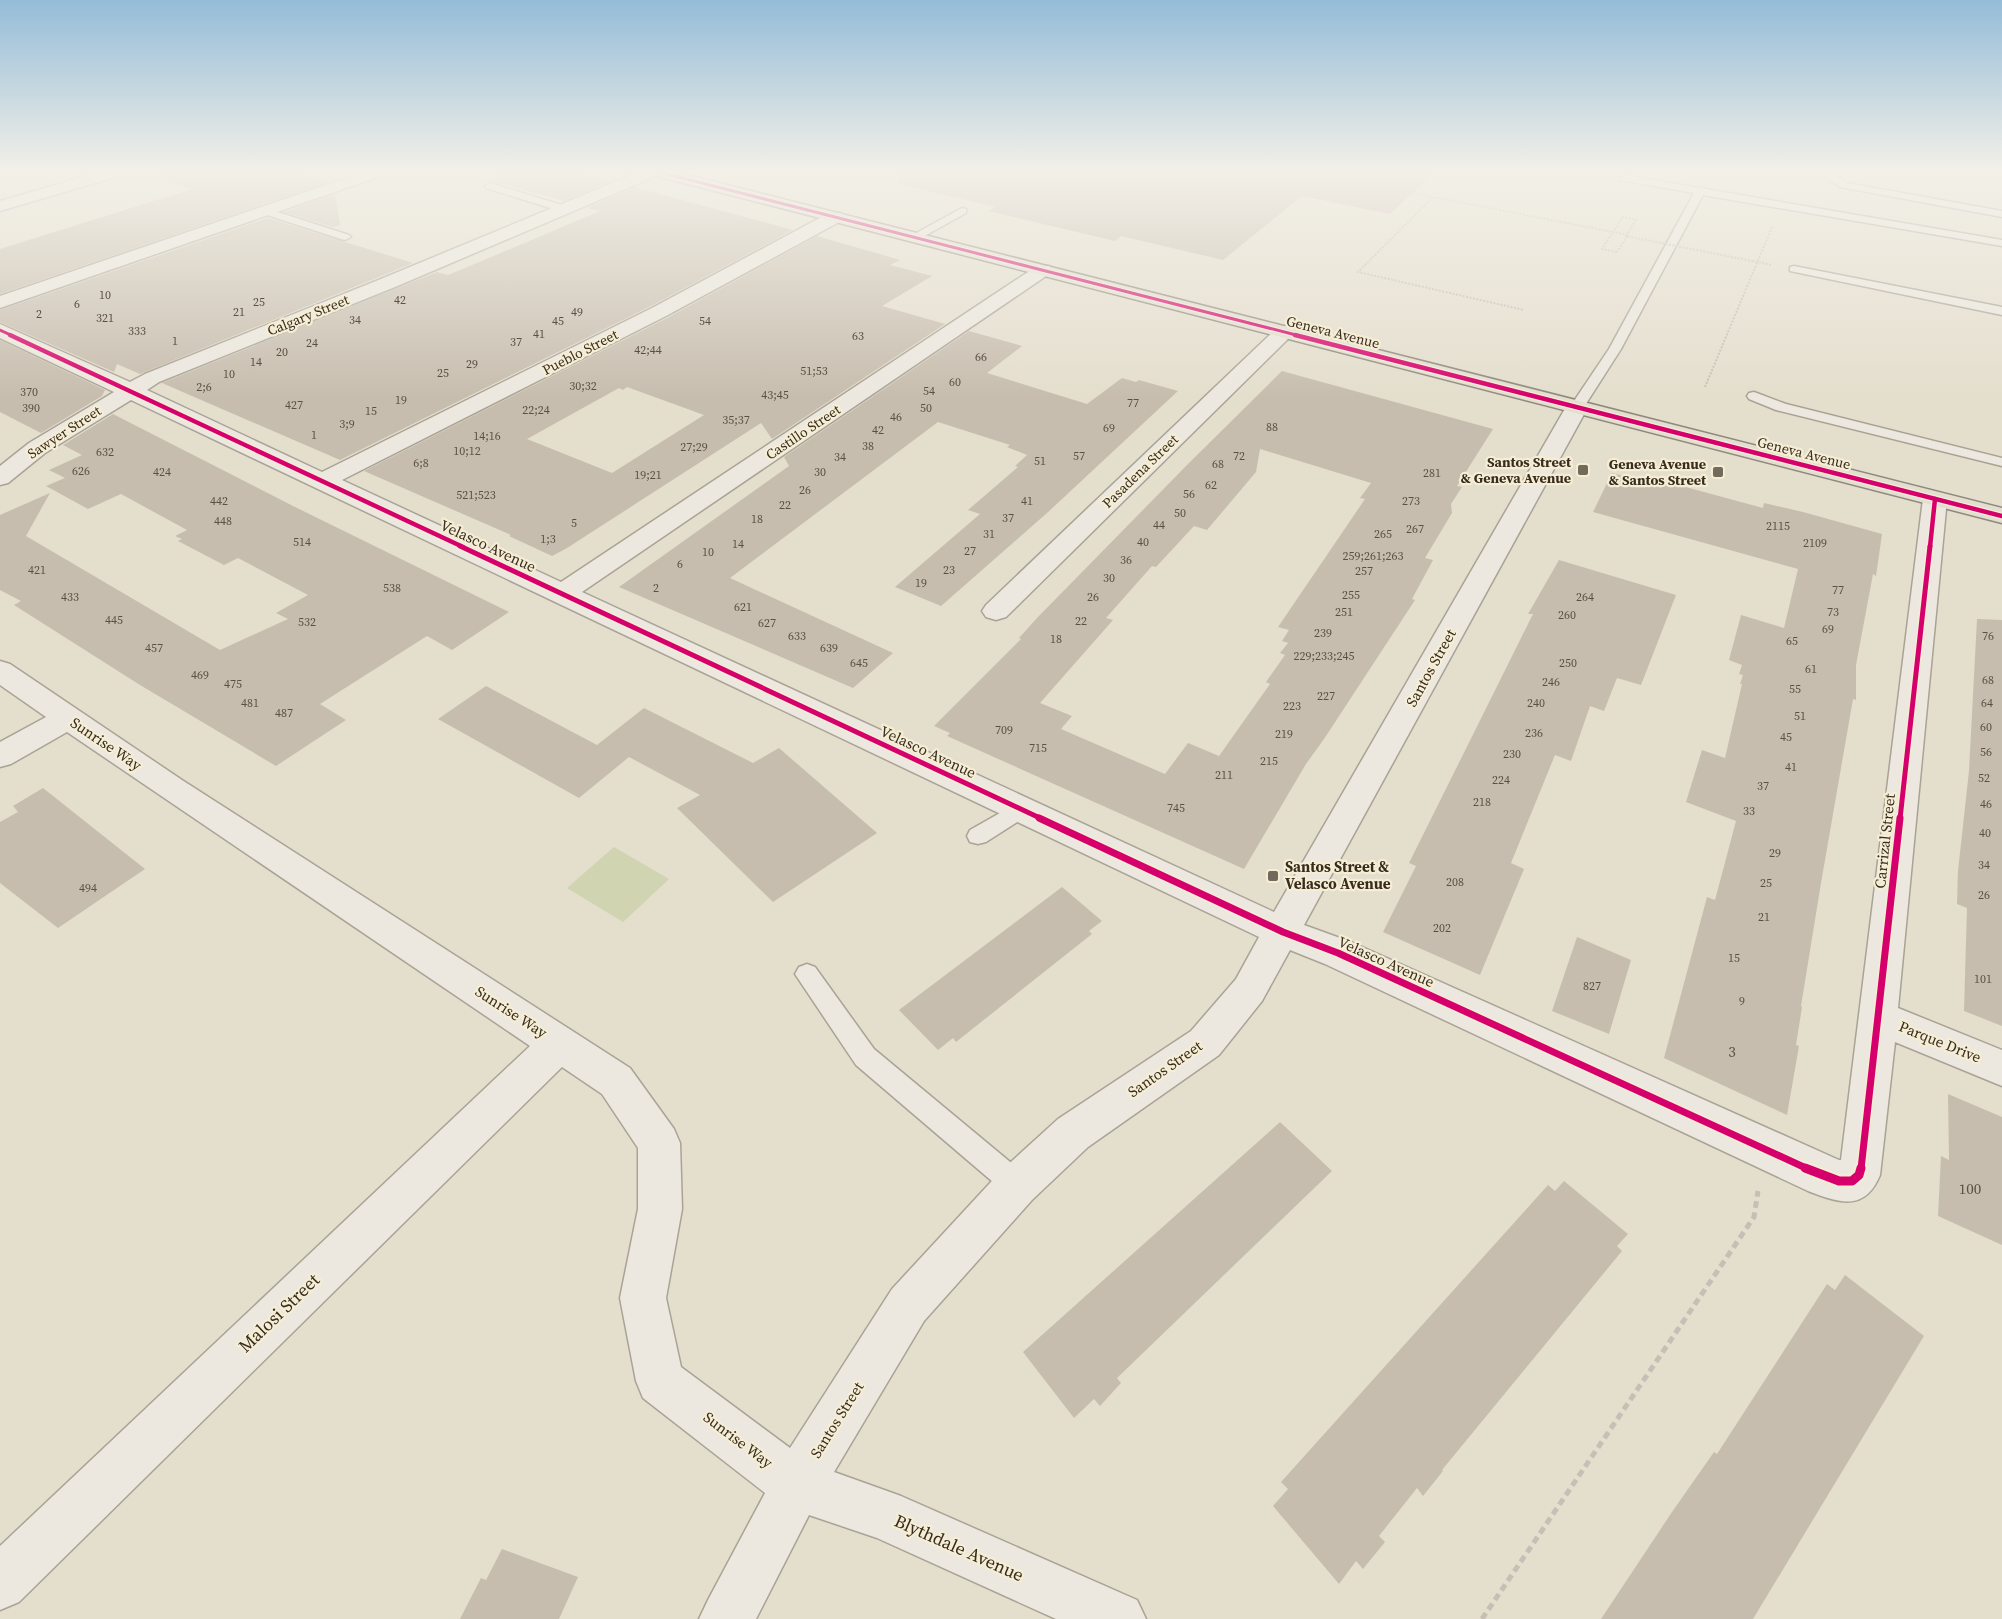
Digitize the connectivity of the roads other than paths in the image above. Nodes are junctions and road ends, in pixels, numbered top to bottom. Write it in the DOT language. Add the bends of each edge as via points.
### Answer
graph roads {
  1 [pos="159,248"];
  2 [pos="471,248"];
  3 [pos="778,248"];
  4 [pos="956,248"];
  5 [pos="1666,248"];
  6 [pos="1794,269"];
  7 [pos="1043,270"];
  8 [pos="0,302"];
  9 [pos="2002,311"];
  10 [pos="0,330"];
  11 [pos="1284,332"];
  12 [pos="130,390"];
  13 [pos="1754,396"];
  14 [pos="1577,407"];
  15 [pos="2002,462"];
  16 [pos="0,478"];
  17 [pos="321,481"];
  18 [pos="1935,499"];
  19 [pos="2002,516"];
  20 [pos="562,593"];
  21 [pos="996,611"];
  22 [pos="0,671"];
  23 [pos="68,718"];
  24 [pos="0,756"];
  25 [pos="1021,809"];
  26 [pos="978,836"];
  27 [pos="1283,932"];
  28 [pos="807,974"];
  29 [pos="1878,1017"];
  30 [pos="559,1044"];
  31 [pos="2002,1068"];
  32 [pos="1852,1181"];
  33 [pos="1017,1185"];
  34 [pos="797,1485"];
  35 [pos="0,1583"];
  36 [pos="727,1619"];
  37 [pos="1118,1619"];
  1 -- 8 [label="street"];
  2 -- 12 [label="street, Calgary Street" via="172,369"];
  3 -- 17 [label="street, Pueblo Street" via="659,312"];
  4 -- 7 [label="main road, Geneva Avenue"];
  5 -- 14 [label="lane" via="1615,349"];
  6 -- 9 [label="lane"];
  7 -- 11 [label="main road, Geneva Avenue"];
  7 -- 20 [label="street, Castillo Street"];
  10 -- 12 [label="street, Velasco Avenue"];
  11 -- 14 [label="main road, Geneva Avenue"];
  11 -- 21 [label="street, Pasadena Street"];
  12 -- 16 [label="street, Sawyer Street" via="37,448"];
  12 -- 17 [label="street, Velasco Avenue"];
  13 -- 15 [label="lane" via="1781,407"];
  14 -- 18 [label="main road, Geneva Avenue"];
  14 -- 27 [label="street, Santos Street"];
  17 -- 20 [label="street, Velasco Avenue"];
  18 -- 19 [label="main road, Geneva Avenue"];
  18 -- 29 [label="street, Carrizal Street"];
  20 -- 25 [label="street, Velasco Avenue"];
  22 -- 23 [label="street, Sunrise Way"];
  23 -- 24 [label="street"];
  23 -- 30 [label="street, Sunrise Way"];
  25 -- 26 [label="lane"];
  25 -- 27 [label="street, Velasco Avenue"];
  27 -- 32 [label="street, Velasco Avenue" via="1338,953 1823,1176"];
  27 -- 33 [label="street, Santos Street" via="1249,990 1204,1043 1073,1134"];
  28 -- 33 [label="lane" via="865,1057"];
  29 -- 31 [label="street, Parque Drive"];
  29 -- 32 [label="street, Carrizal Street" via="1862,1164"];
  30 -- 34 [label="street, Sunrise Way" via="616,1081 659,1143 660,1209 643,1298 660,1381"];
  30 -- 35 [label="street, Malosi Street"];
  33 -- 34 [label="street, Santos Street" via="908,1305"];
  34 -- 36 [label="street, Santos Street"];
  34 -- 37 [label="street, Blythdale Avenue" via="883,1514"];
}
